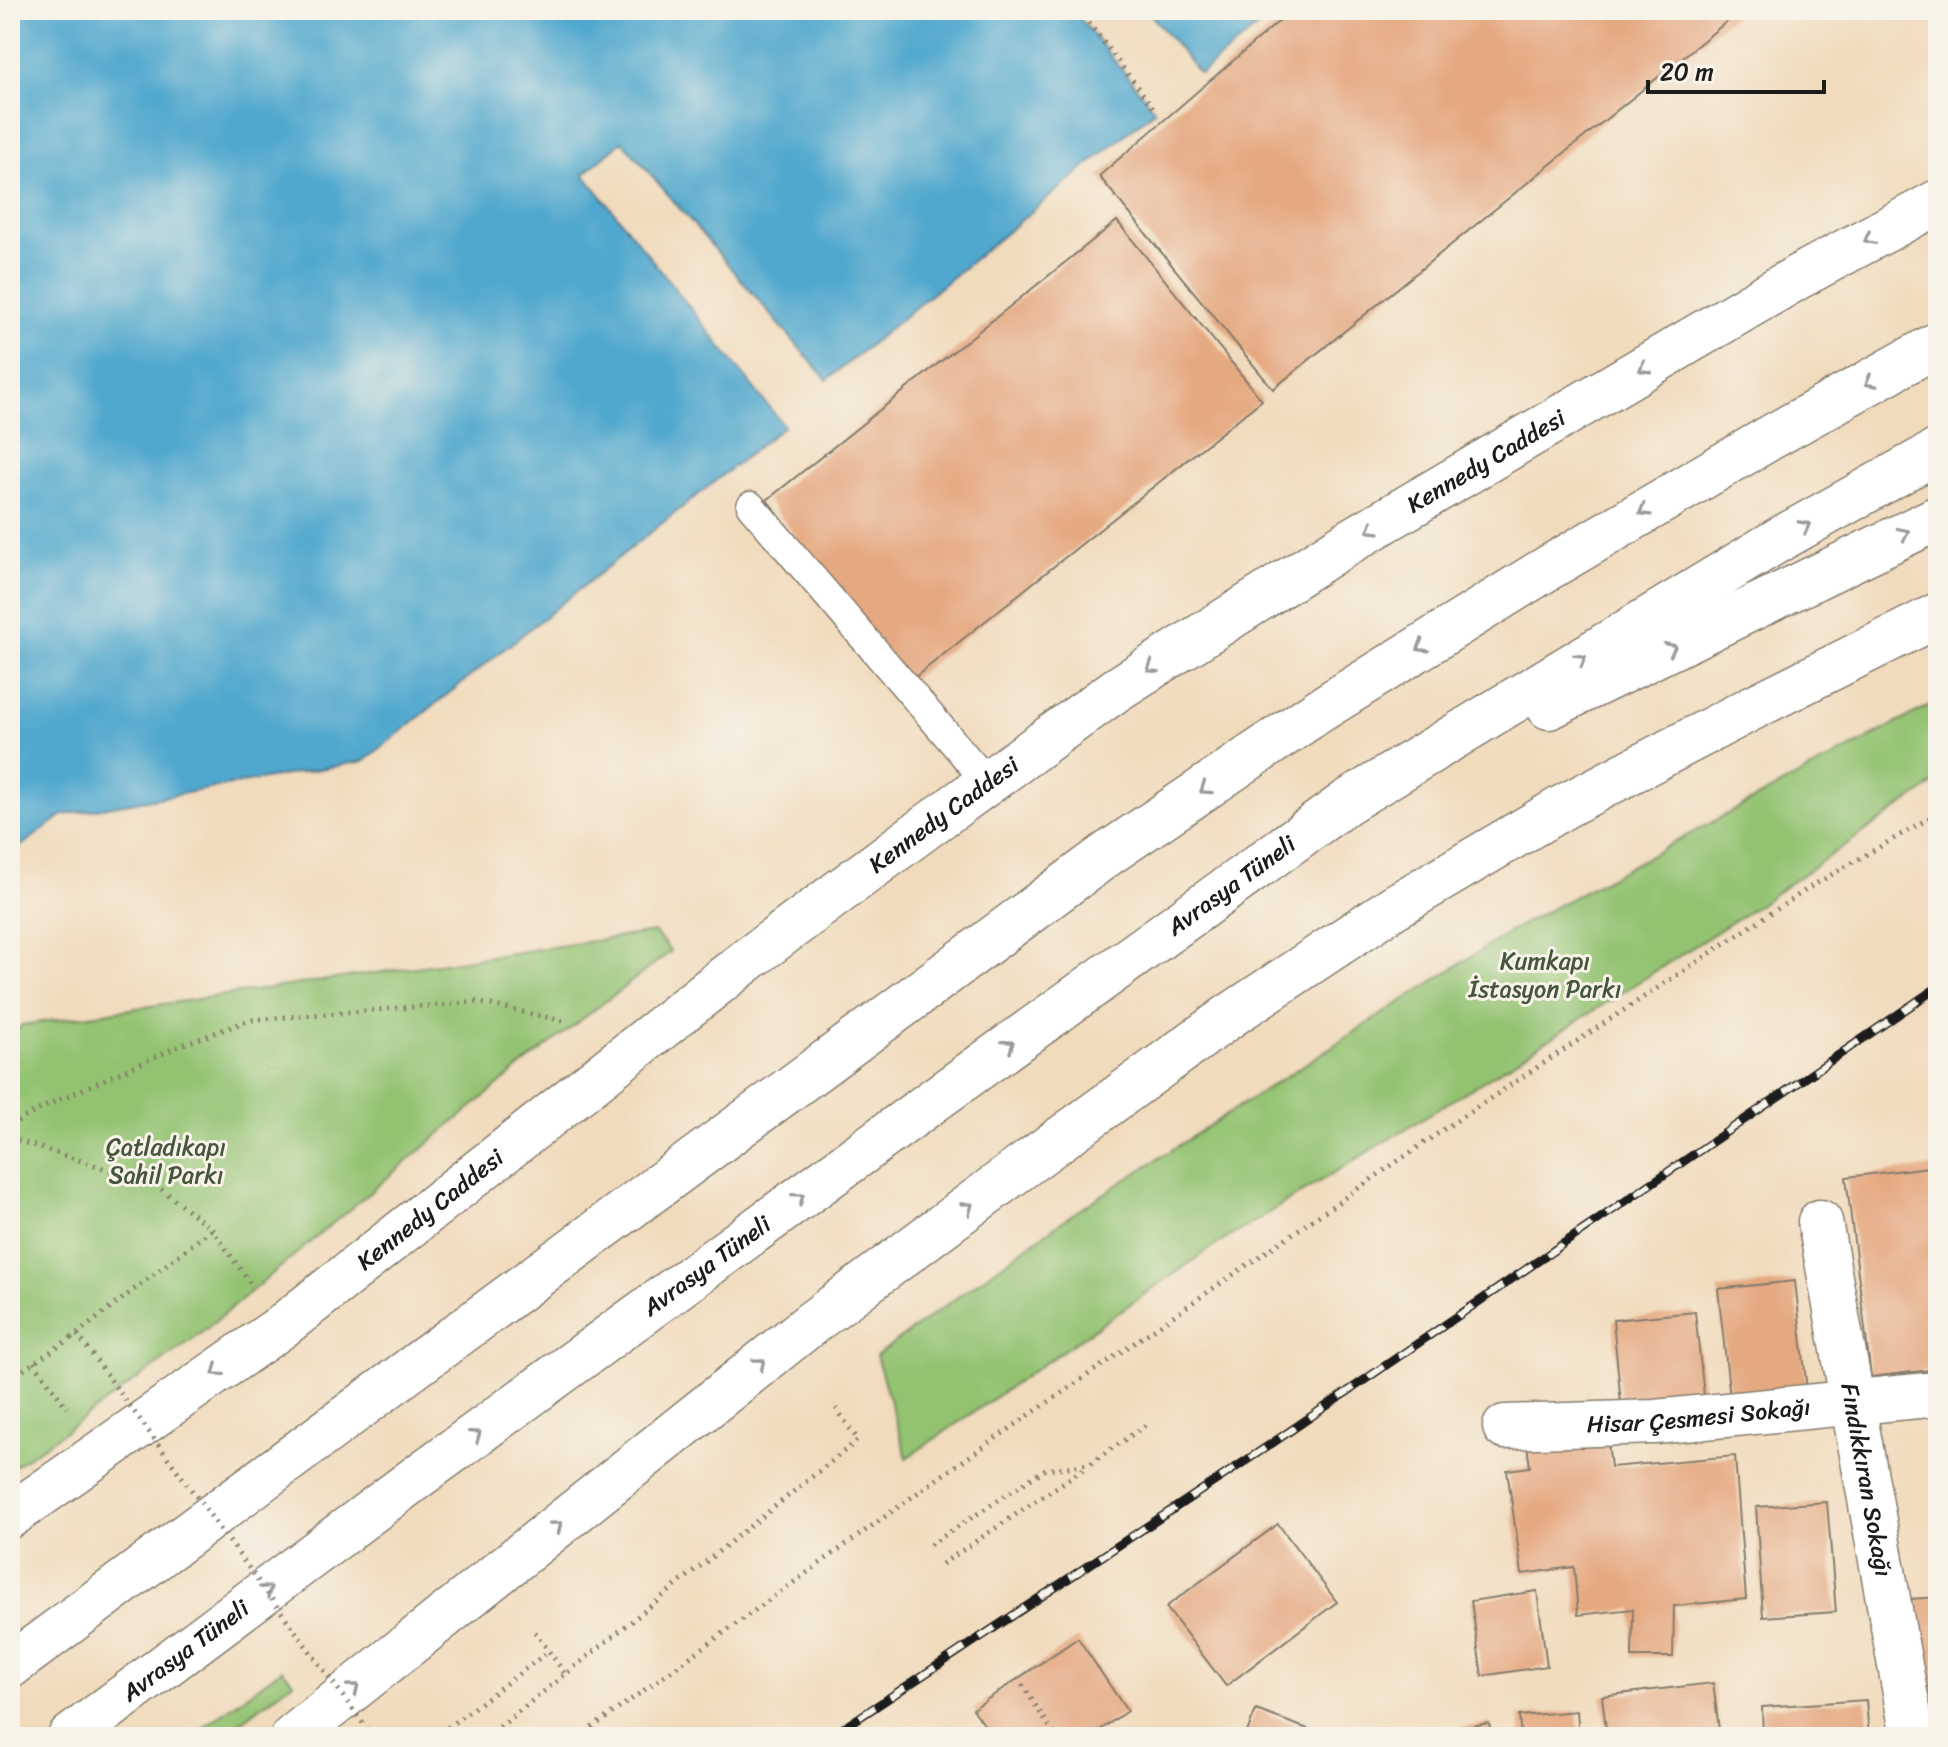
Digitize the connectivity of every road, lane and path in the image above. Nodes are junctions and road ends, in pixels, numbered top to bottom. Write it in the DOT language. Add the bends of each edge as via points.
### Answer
graph roads {
  1 [pos="1079,10"];
  2 [pos="1155,110"];
  3 [pos="1938,202"];
  4 [pos="1938,344"];
  5 [pos="1938,451"];
  6 [pos="751,506"];
  7 [pos="1938,518"];
  8 [pos="1938,615"];
  9 [pos="988,783"];
  10 [pos="1347,802"];
  11 [pos="1938,813"];
  12 [pos="564,1021"];
  13 [pos="10,1125"];
  14 [pos="10,1138"];
  15 [pos="1820,1222"];
  16 [pos="212,1229"];
  17 [pos="247,1277"];
  18 [pos="77,1334"];
  19 [pos="34,1362"];
  20 [pos="10,1379"];
  21 [pos="1938,1394"];
  22 [pos="1851,1402"];
  23 [pos="67,1408"];
  24 [pos="836,1408"];
  25 [pos="1147,1424"];
  26 [pos="1505,1427"];
  27 [pos="1090,1464"];
  28 [pos="10,1516"];
  29 [pos="930,1545"];
  30 [pos="942,1564"];
  31 [pos="535,1632"];
  32 [pos="549,1651"];
  33 [pos="10,1666"];
  34 [pos="566,1675"];
  35 [pos="1018,1678"];
  36 [pos="70,1737"];
  37 [pos="293,1737"];
  38 [pos="373,1737"];
  39 [pos="435,1737"];
  40 [pos="487,1737"];
  41 [pos="579,1737"];
  42 [pos="1056,1737"];
  43 [pos="1913,1737"];
  1 -- 2 [label="path"];
  3 -- 9 [label="main road, Kennedy Caddesi, one-way" via="1798,277 1344,545 1116,690"];
  4 -- 33 [label="main road, one-way" via="1543,571 1317,712 1119,846"];
  10 -- 5 [label="main road, one-way" via="1780,539"];
  6 -- 9 [label="lane"];
  10 -- 7 [label="main road, one-way"];
  37 -- 8 [label="main road, one-way" via="813,1322 1231,1015 1394,907 1565,806"];
  9 -- 28 [label="main road, Kennedy Caddesi, one-way" via="746,961 281,1327"];
  36 -- 10 [label="main road, Avrasya Tüneli, one-way" via="441,1460"];
  11 -- 41 [label="path" via="1812,886 1453,1123 944,1474"];
  12 -- 13 [label="path" via="477,1002 250,1020 184,1044"];
  14 -- 16 [label="path" via="156,1185"];
  15 -- 22 [label="main road, Fındıkkıran Sokağı"];
  16 -- 17 [label="path"];
  16 -- 18 [label="path"];
  18 -- 19 [label="path, bridge"];
  18 -- 38 [label="path, bridge"];
  19 -- 20 [label="path"];
  19 -- 23 [label="path"];
  21 -- 22 [label="main road, Hisar Çesmesi Sokağı"];
  22 -- 26 [label="main road, Hisar Çesmesi Sokağı" via="1655,1422"];
  22 -- 43 [label="main road, Fındıkkıran Sokağı"];
  24 -- 34 [label="path" via="858,1440"];
  25 -- 27 [label="path"];
  27 -- 29 [label="path" via="1044,1470"];
  27 -- 30 [label="path"];
  31 -- 32 [label="path"];
  32 -- 34 [label="path"];
  32 -- 39 [label="path"];
  34 -- 40 [label="path"];
  35 -- 42 [label="path"];
}
